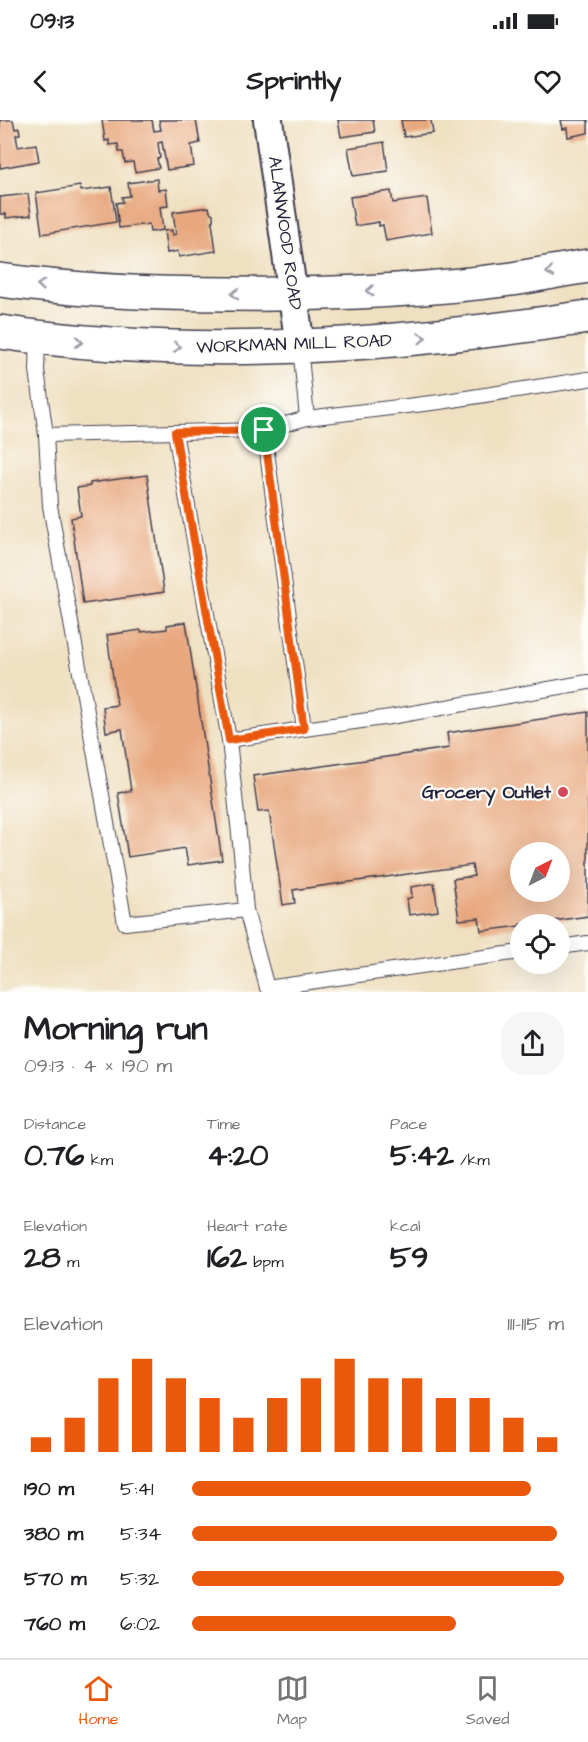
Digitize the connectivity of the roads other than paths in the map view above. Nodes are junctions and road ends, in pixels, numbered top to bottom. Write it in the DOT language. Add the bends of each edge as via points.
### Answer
graph roads {
  1 [pos="268,120"];
  2 [pos="588,266"];
  3 [pos="0,280"];
  4 [pos="294,295"];
  5 [pos="588,317"];
  6 [pos="0,332"];
  7 [pos="38,338"];
  8 [pos="300,346"];
  9 [pos="588,380"];
  10 [pos="307,418"];
  11 [pos="264,430"];
  12 [pos="175,432"];
  13 [pos="46,435"];
  14 [pos="588,682"];
  15 [pos="304,729"];
  16 [pos="229,740"];
  17 [pos="246,910"];
  18 [pos="588,943"];
  19 [pos="570,946"];
  20 [pos="510,953"];
  1 -- 4 [label="street, ALANWOOD ROAD"];
  2 -- 4 [label="main road, one-way" via="512,279"];
  4 -- 3 [label="main road, one-way" via="152,294"];
  4 -- 8 [label="street, ALANWOOD ROAD"];
  8 -- 5 [label="main road, WORKMAN MILL ROAD, one-way" via="414,339"];
  6 -- 7 [label="main road, WORKMAN MILL ROAD"];
  7 -- 8 [label="main road, WORKMAN MILL ROAD, one-way" via="207,348"];
  7 -- 13 [label="lane" via="37,370"];
  8 -- 10 [label="lane"];
  9 -- 10 [label="lane"];
  10 -- 11 [label="lane"];
  11 -- 12 [label="lane"];
  11 -- 15 [label="lane"];
  12 -- 13 [label="lane"];
  12 -- 16 [label="lane"];
  13 -- 17 [label="lane" via="50,506 125,923"];
  14 -- 15 [label="lane"];
  15 -- 16 [label="lane"];
  16 -- 17 [label="lane"];
  17 -- 20 [label="lane" via="267,988"];
  18 -- 19 [label="lane"];
}
